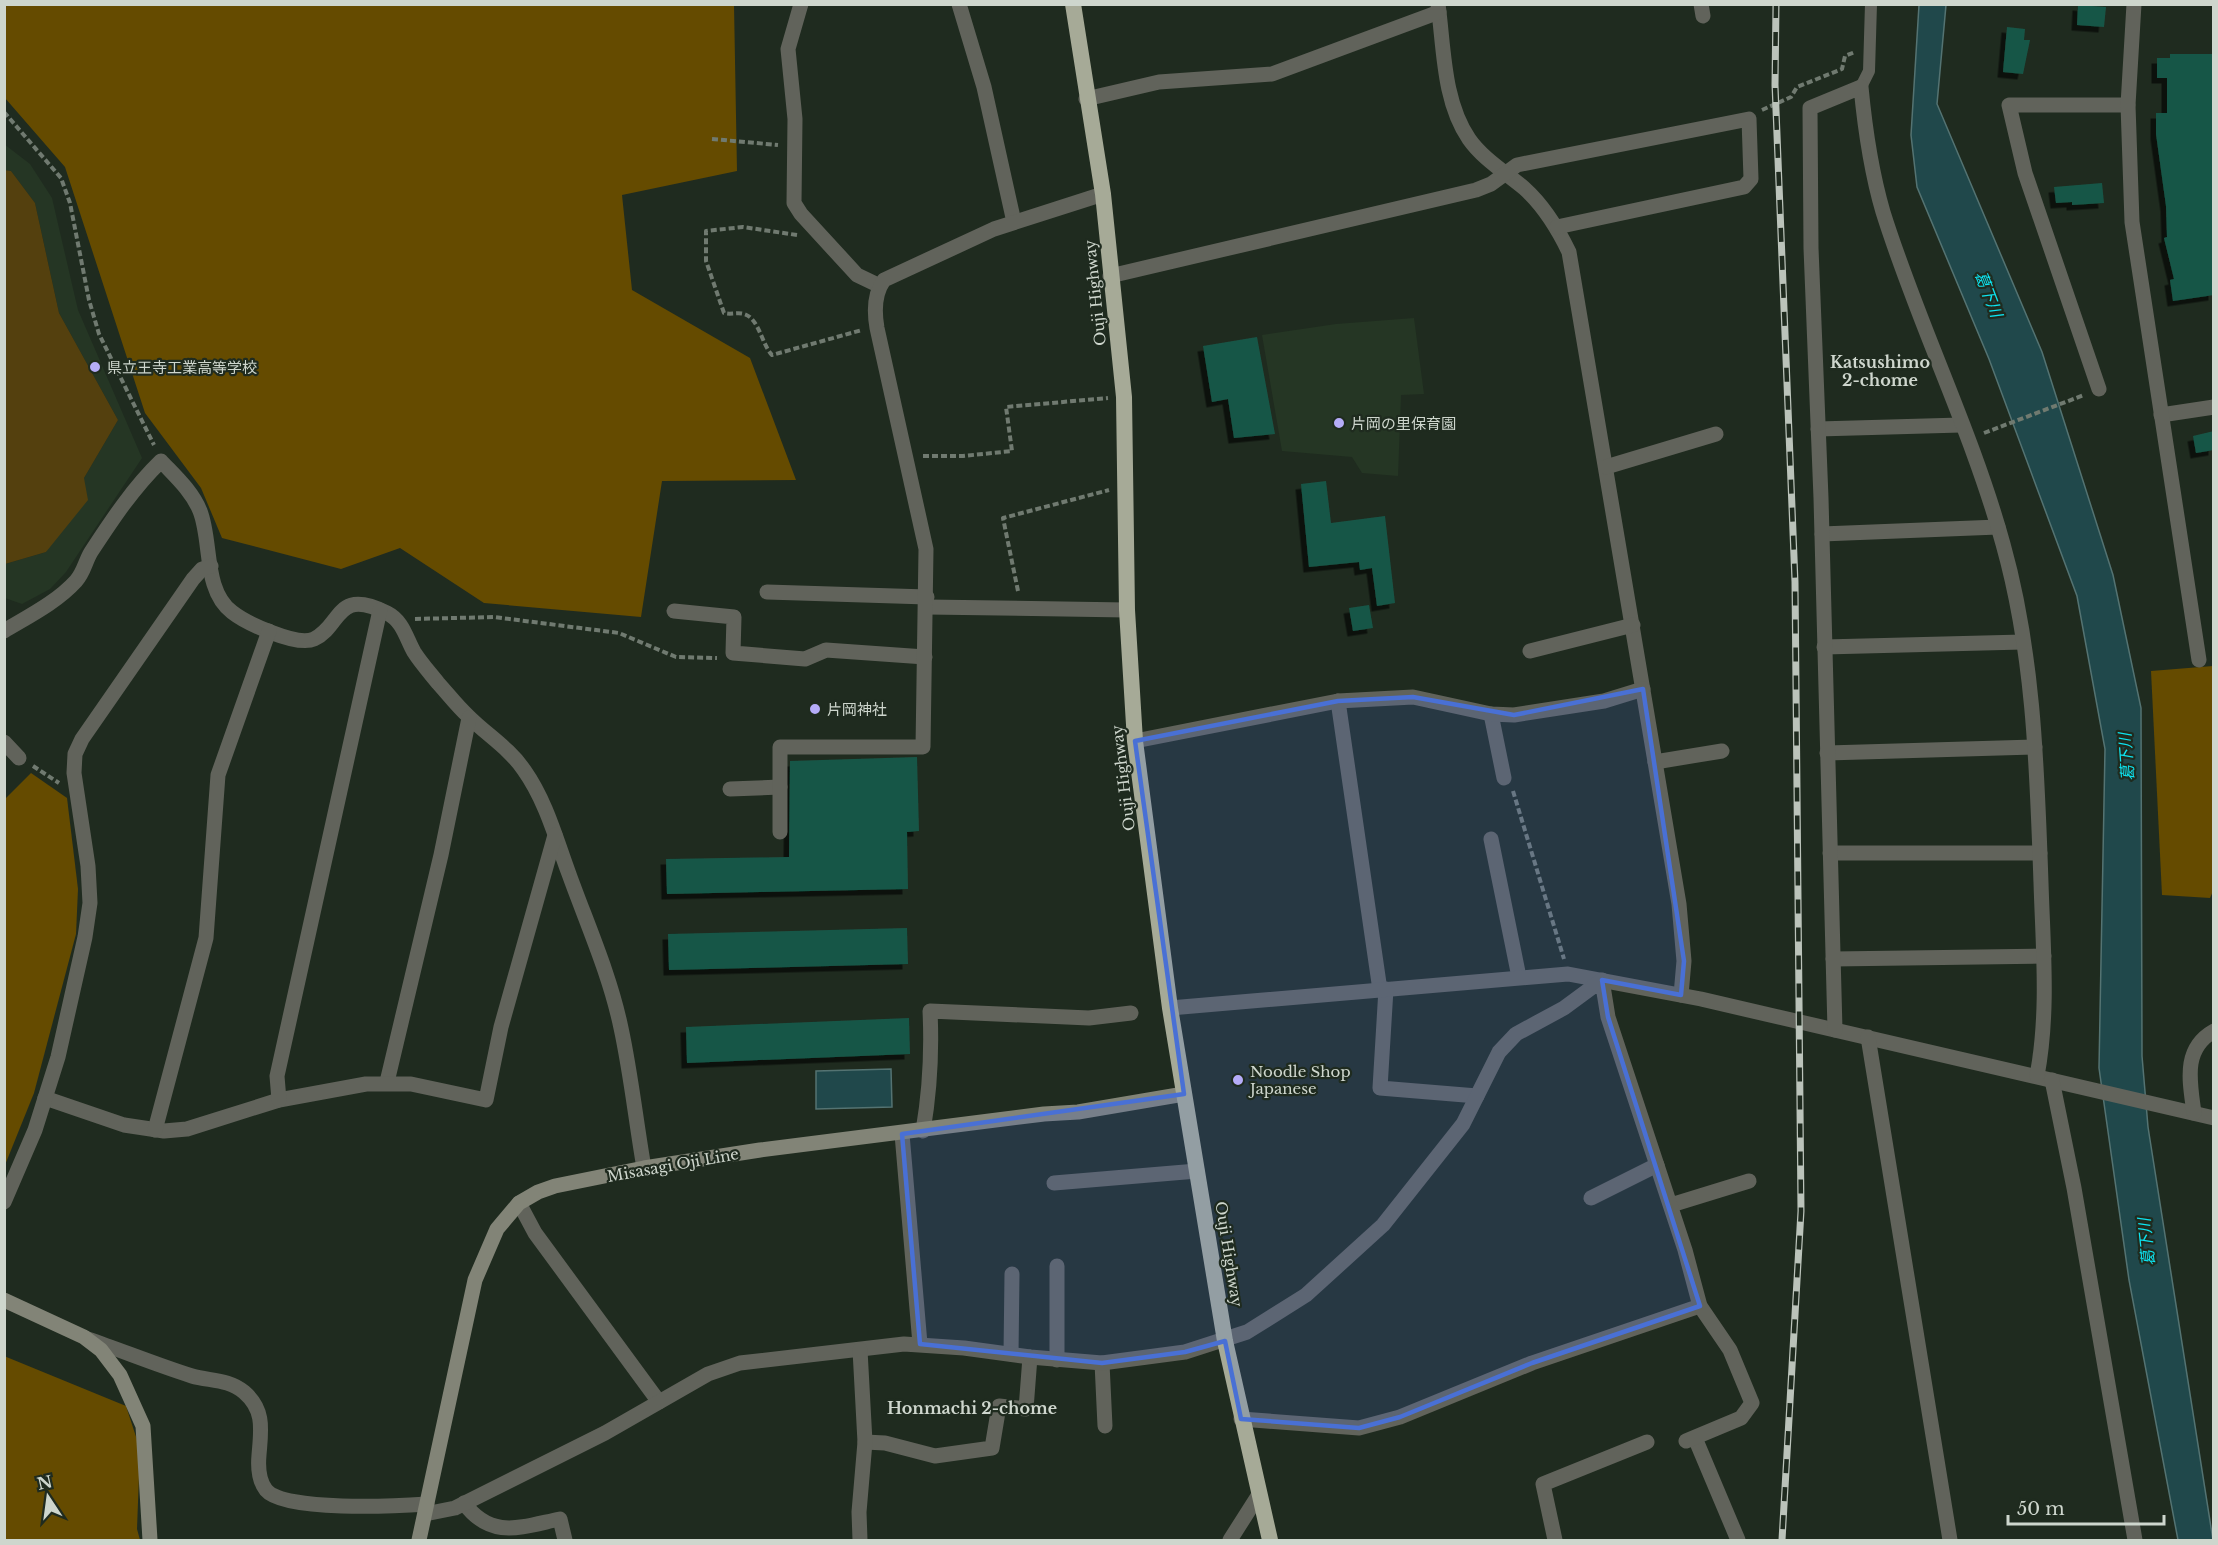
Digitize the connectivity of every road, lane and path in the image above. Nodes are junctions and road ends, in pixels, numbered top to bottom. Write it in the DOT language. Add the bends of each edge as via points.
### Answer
graph roads {
  1 [pos="801,4"];
  2 [pos="959,4"];
  3 [pos="1073,4"];
  4 [pos="1871,4"];
  5 [pos="2134,4"];
  6 [pos="1438,8"];
  7 [pos="1855,51"];
  8 [pos="1861,87"];
  9 [pos="1086,99"];
  10 [pos="2128,105"];
  11 [pos="4,112"];
  12 [pos="1749,119"];
  13 [pos="712,139"];
  14 [pos="793,147"];
  15 [pos="1504,174"];
  16 [pos="1103,194"];
  17 [pos="1014,222"];
  18 [pos="1557,226"];
  19 [pos="829,243"];
  20 [pos="1110,276"];
  21 [pos="880,286"];
  22 [pos="877,327"];
  23 [pos="2099,389"];
  24 [pos="1124,397"];
  25 [pos="2214,407"];
  26 [pos="2161,415"];
  27 [pos="1961,424"];
  28 [pos="1818,429"];
  29 [pos="1716,434"];
  30 [pos="1967,440"];
  31 [pos="907,456"];
  32 [pos="160,461"];
  33 [pos="1606,467"];
  34 [pos="1127,485"];
  35 [pos="1998,527"];
  36 [pos="1822,534"];
  37 [pos="211,566"];
  38 [pos="766,592"];
  39 [pos="927,602"];
  40 [pos="1021,609"];
  41 [pos="380,610"];
  42 [pos="1127,610"];
  43 [pos="674,611"];
  44 [pos="397,619"];
  45 [pos="1633,625"];
  46 [pos="4,631"];
  47 [pos="269,631"];
  48 [pos="2023,642"];
  49 [pos="1824,647"];
  50 [pos="1530,651"];
  51 [pos="733,653"];
  52 [pos="925,657"];
  53 [pos="2199,660"];
  54 [pos="1643,688"];
  55 [pos="1338,701"];
  56 [pos="1491,714"];
  57 [pos="469,718"];
  58 [pos="1135,741"];
  59 [pos="4,742"];
  60 [pos="2035,747"];
  61 [pos="1722,751"];
  62 [pos="1827,753"];
  63 [pos="19,758"];
  64 [pos="1655,762"];
  65 [pos="1504,778"];
  66 [pos="780,787"];
  67 [pos="730,789"];
  68 [pos="78,795"];
  69 [pos="780,832"];
  70 [pos="555,836"];
  71 [pos="1491,839"];
  72 [pos="1830,853"];
  73 [pos="2040,853"];
  74 [pos="2044,956"];
  75 [pos="1833,959"];
  76 [pos="1568,974"];
  77 [pos="1519,977"];
  78 [pos="1602,980"];
  79 [pos="1383,989"];
  80 [pos="1682,995"];
  81 [pos="1170,1008"];
  82 [pos="1131,1013"];
  83 [pos="1835,1030"];
  84 [pos="2214,1031"];
  85 [pos="1868,1037"];
  86 [pos="2045,1078"];
  87 [pos="387,1083"];
  88 [pos="1184,1094"];
  89 [pos="1477,1096"];
  90 [pos="45,1098"];
  91 [pos="279,1100"];
  92 [pos="2194,1113"];
  93 [pos="2214,1118"];
  94 [pos="155,1130"];
  95 [pos="923,1131"];
  96 [pos="902,1134"];
  97 [pos="1657,1165"];
  98 [pos="644,1168"];
  99 [pos="1197,1171"];
  100 [pos="1749,1181"];
  101 [pos="1054,1183"];
  102 [pos="1591,1198"];
  103 [pos="4,1202"];
  104 [pos="519,1203"];
  105 [pos="1671,1205"];
  106 [pos="1057,1266"];
  107 [pos="1012,1274"];
  108 [pos="4,1300"];
  109 [pos="1700,1306"];
  110 [pos="84,1337"];
  111 [pos="1225,1341"];
  112 [pos="920,1344"];
  113 [pos="860,1350"];
  114 [pos="1011,1354"];
  115 [pos="1030,1357"];
  116 [pos="1057,1360"];
  117 [pos="1102,1364"];
  118 [pos="659,1402"];
  119 [pos="1241,1419"];
  120 [pos="1105,1426"];
  121 [pos="865,1442"];
  122 [pos="1647,1442"];
  123 [pos="1258,1496"];
  124 [pos="464,1503"];
  125 [pos="426,1509"];
  126 [pos="150,1540"];
  127 [pos="419,1540"];
  128 [pos="566,1540"];
  129 [pos="860,1540"];
  130 [pos="1230,1540"];
  131 [pos="1270,1540"];
  132 [pos="1555,1540"];
  133 [pos="1738,1540"];
  134 [pos="1950,1540"];
  135 [pos="2135,1540"];
  1 -- 14 [label="street" via="788,49 795,119"];
  2 -- 17 [label="street" via="984,87"];
  3 -- 9 [label="highway, Ouji Highway"];
  4 -- 8 [label="lane" via="1869,71"];
  5 -- 10 [label="street"];
  6 -- 9 [label="street" via="1272,74 1159,82"];
  6 -- 15 [label="street" via="1458,120 1470,141"];
  7 -- 12 [label="path" via="1845,56 1842,69 1797,87 1791,97"];
  8 -- 27 [label="street" via="1866,136 1884,212"];
  8 -- 28 [label="street" via="1810,108"];
  9 -- 16 [label="highway, Ouji Highway"];
  10 -- 23 [label="street" via="2009,105 2025,173"];
  10 -- 26 [label="street" via="2132,222"];
  11 -- 32 [label="path" via="61,178 99,334"];
  12 -- 15 [label="street" via="1517,165"];
  12 -- 18 [label="street" via="1751,179 1744,187"];
  13 -- 14 [label="path"];
  14 -- 19 [label="street" via="794,203"];
  15 -- 18 [label="street" via="1541,205"];
  15 -- 20 [label="street" via="1476,190"];
  16 -- 17 [label="street"];
  16 -- 20 [label="highway, Ouji Highway"];
  17 -- 21 [label="street" via="884,280"];
  18 -- 33 [label="street" via="1569,252 1576,282"];
  19 -- 21 [label="street" via="856,275"];
  19 -- 22 [label="path" via="777,230 743,227 706,231 706,261 719,306 724,313 750,318 772,355"];
  20 -- 24 [label="highway, Ouji Highway"];
  21 -- 22 [label="street" via="875,299"];
  22 -- 31 [label="street"];
  23 -- 30 [label="path"];
  24 -- 31 [label="path" via="1006,407 1012,451"];
  24 -- 34 [label="highway, Ouji Highway"];
  25 -- 26 [label="street"];
  26 -- 53 [label="street"];
  27 -- 28 [label="street"];
  27 -- 30 [label="street"];
  28 -- 36 [label="street"];
  29 -- 33 [label="street"];
  30 -- 35 [label="street"];
  31 -- 39 [label="street" via="926,549"];
  32 -- 37 [label="street" via="190,493 200,511"];
  32 -- 46 [label="street" via="112,519 77,580 54,600"];
  33 -- 45 [label="street"];
  34 -- 40 [label="path" via="1003,518"];
  34 -- 42 [label="highway, Ouji Highway"];
  35 -- 36 [label="street"];
  35 -- 48 [label="street"];
  36 -- 49 [label="street"];
  37 -- 47 [label="street" via="222,602 230,611"];
  37 -- 68 [label="street" via="193,579 82,739 75,754"];
  38 -- 39 [label="street"];
  39 -- 40 [label="street"];
  39 -- 52 [label="street"];
  40 -- 42 [label="street"];
  41 -- 44 [label="street"];
  41 -- 47 [label="street" via="348,606 313,640 287,638"];
  41 -- 91 [label="street" via="277,1076"];
  42 -- 58 [label="highway, Ouji Highway"];
  43 -- 51 [label="street" via="734,617"];
  44 -- 51 [label="path" via="494,617 619,633 676,657 711,659"];
  44 -- 57 [label="street" via="426,669"];
  45 -- 50 [label="street"];
  45 -- 54 [label="street"];
  47 -- 94 [label="street" via="218,775 206,938"];
  48 -- 49 [label="street"];
  48 -- 60 [label="street"];
  49 -- 62 [label="street"];
  51 -- 52 [label="street" via="805,659 826,650"];
  52 -- 66 [label="street" via="923,747 780,747"];
  54 -- 56 [label="street" via="1554,710"];
  54 -- 64 [label="street"];
  55 -- 56 [label="street" via="1413,697"];
  55 -- 58 [label="street"];
  55 -- 79 [label="street"];
  56 -- 65 [label="street"];
  57 -- 70 [label="street" via="499,742 525,771"];
  57 -- 87 [label="street"];
  58 -- 81 [label="highway, Ouji Highway"];
  59 -- 63 [label="street"];
  60 -- 62 [label="street"];
  60 -- 73 [label="street"];
  61 -- 64 [label="street"];
  62 -- 72 [label="street"];
  63 -- 68 [label="path"];
  64 -- 80 [label="street" via="1683,934"];
  65 -- 76 [label="path" via="1514,792"];
  66 -- 67 [label="street"];
  66 -- 69 [label="street"];
  68 -- 90 [label="street" via="90,903 58,1057"];
  70 -- 87 [label="street" via="501,1027 486,1100"];
  70 -- 98 [label="street" via="621,1027"];
  71 -- 77 [label="street"];
  72 -- 73 [label="street"];
  72 -- 75 [label="street"];
  73 -- 74 [label="street"];
  74 -- 75 [label="street"];
  74 -- 86 [label="street"];
  75 -- 83 [label="street"];
  76 -- 77 [label="street"];
  76 -- 78 [label="street"];
  77 -- 79 [label="street"];
  78 -- 80 [label="street"];
  78 -- 89 [label="street" via="1564,1008 1516,1034 1499,1052"];
  78 -- 97 [label="street" via="1608,1017"];
  79 -- 81 [label="street"];
  79 -- 89 [label="street" via="1380,1088"];
  80 -- 83 [label="street"];
  81 -- 88 [label="highway, Ouji Highway"];
  82 -- 95 [label="street" via="1089,1018 930,1011 930,1084"];
  83 -- 85 [label="street"];
  84 -- 92 [label="street" via="2195,1048 2190,1059"];
  85 -- 86 [label="street"];
  85 -- 134 [label="street"];
  86 -- 92 [label="street"];
  86 -- 135 [label="street" via="2076,1199"];
  87 -- 91 [label="street"];
  88 -- 95 [label="main road, Misasagi Oji Line"];
  88 -- 99 [label="highway, Ouji Highway"];
  89 -- 111 [label="street" via="1456,1133 1383,1225 1306,1295 1276,1316"];
  90 -- 94 [label="street" via="124,1125"];
  90 -- 103 [label="street"];
  91 -- 94 [label="street" via="187,1129"];
  92 -- 93 [label="street"];
  95 -- 96 [label="main road, Misasagi Oji Line"];
  96 -- 98 [label="main road, Misasagi Oji Line"];
  96 -- 112 [label="street"];
  97 -- 102 [label="street"];
  97 -- 105 [label="street"];
  98 -- 104 [label="main road, Misasagi Oji Line" via="555,1186"];
  99 -- 101 [label="street"];
  99 -- 111 [label="highway, Ouji Highway"];
  100 -- 105 [label="street"];
  104 -- 118 [label="street" via="535,1233"];
  104 -- 125 [label="main road, Misasagi Oji Line" via="497,1229 476,1280"];
  105 -- 109 [label="street"];
  106 -- 116 [label="street"];
  107 -- 114 [label="street"];
  108 -- 110 [label="main road"];
  109 -- 119 [label="street" via="1532,1363 1400,1417 1359,1428"];
  109 -- 133 [label="street" via="1730,1350 1752,1403 1742,1418 1691,1440"];
  110 -- 125 [label="street" via="243,1391 259,1412 259,1472 271,1495 302,1504"];
  110 -- 126 [label="main road" via="101,1350 120,1375 143,1426"];
  111 -- 117 [label="street" via="1185,1352"];
  111 -- 119 [label="highway, Ouji Highway"];
  112 -- 113 [label="street"];
  112 -- 114 [label="street"];
  113 -- 118 [label="street" via="740,1363 708,1374"];
  113 -- 121 [label="street"];
  114 -- 115 [label="street"];
  115 -- 116 [label="street"];
  115 -- 121 [label="street" via="1026,1409 999,1406 992,1448 935,1456"];
  116 -- 117 [label="street"];
  117 -- 120 [label="street"];
  118 -- 124 [label="street"];
  119 -- 123 [label="highway, Ouji Highway"];
  121 -- 129 [label="street"];
  122 -- 132 [label="street" via="1543,1484"];
  123 -- 130 [label="street"];
  123 -- 131 [label="highway, Ouji Highway"];
  124 -- 125 [label="street" via="455,1508"];
  124 -- 128 [label="street" via="475,1518 494,1527 510,1529 560,1520"];
  125 -- 127 [label="main road, Misasagi Oji Line"];
}
